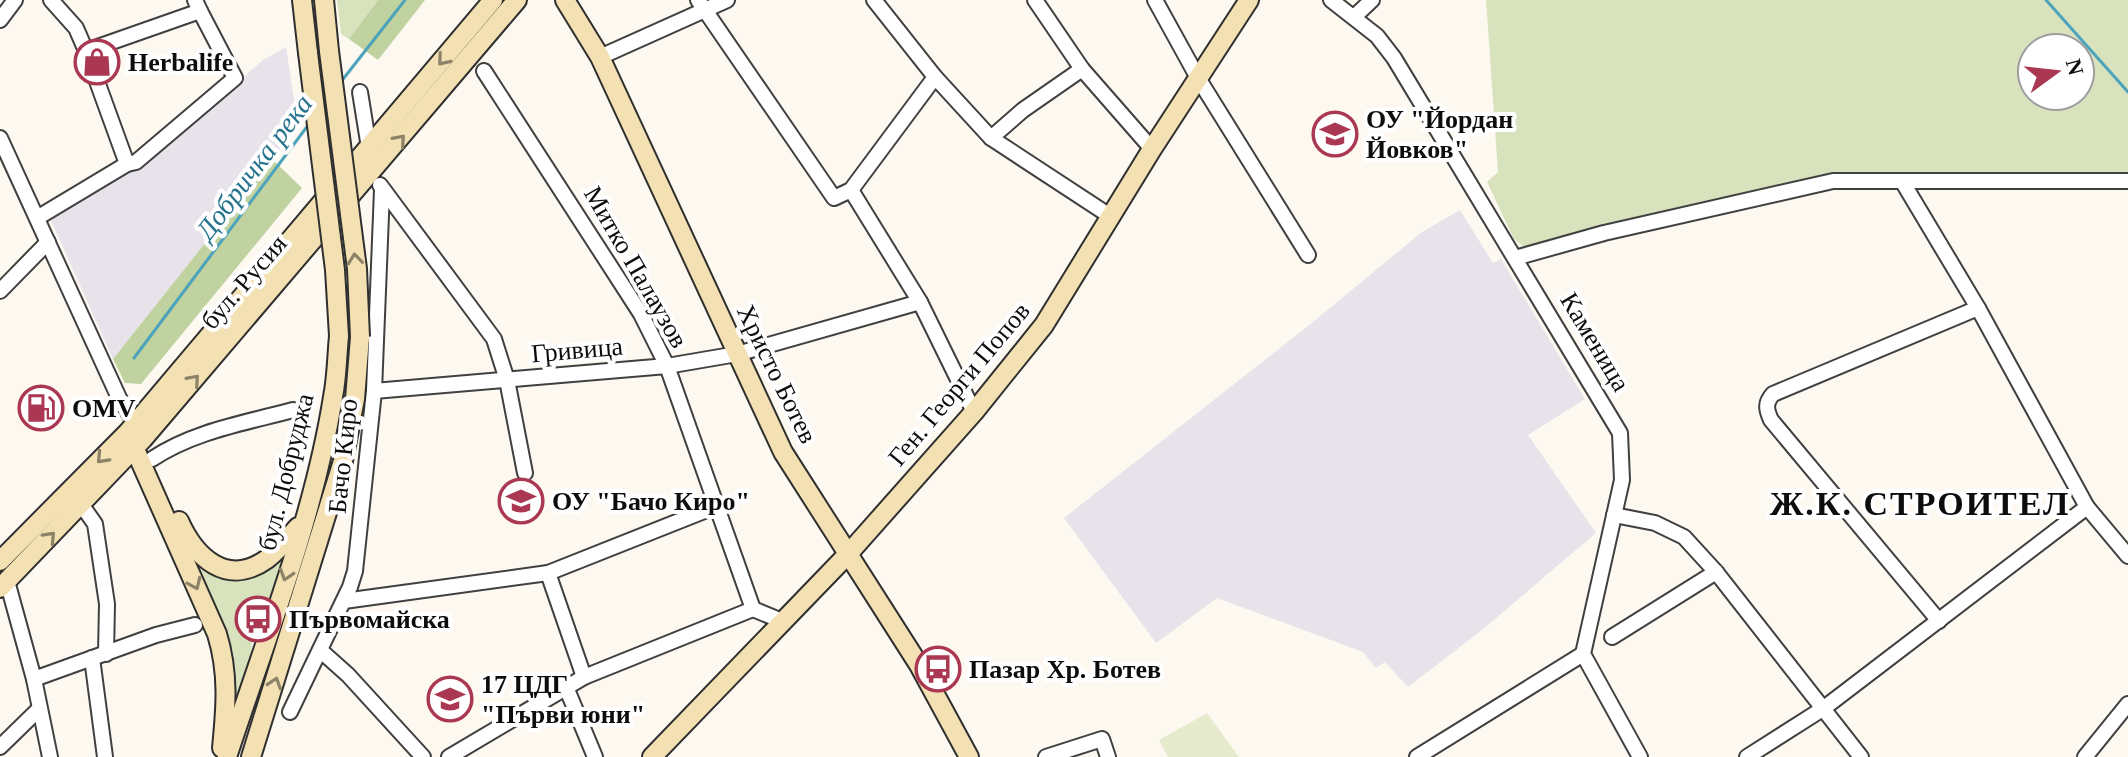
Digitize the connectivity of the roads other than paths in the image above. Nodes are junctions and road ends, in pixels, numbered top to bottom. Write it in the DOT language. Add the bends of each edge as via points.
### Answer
graph roads {
  1 [pos="15,0"];
  2 [pos="51,0"];
  3 [pos="302,0"];
  4 [pos="324,0"];
  5 [pos="493,0"];
  6 [pos="517,0"];
  7 [pos="565,0"];
  8 [pos="727,0"];
  9 [pos="874,0"];
  10 [pos="1035,0"];
  11 [pos="1155,0"];
  12 [pos="1249,0"];
  13 [pos="1331,0"];
  14 [pos="1372,0"];
  15 [pos="197,5"];
  16 [pos="701,5"];
  17 [pos="1354,17"];
  18 [pos="0,20"];
  19 [pos="86,51"];
  20 [pos="600,57"];
  21 [pos="1082,69"];
  22 [pos="484,71"];
  23 [pos="935,77"];
  24 [pos="1198,78"];
  25 [pos="360,92"];
  26 [pos="0,138"];
  27 [pos="991,138"];
  28 [pos="368,148"];
  29 [pos="1152,149"];
  30 [pos="127,164"];
  31 [pos="373,171"];
  32 [pos="1902,181"];
  33 [pos="2128,181"];
  34 [pos="382,190"];
  35 [pos="851,190"];
  36 [pos="1110,216"];
  37 [pos="37,218"];
  38 [pos="48,242"];
  39 [pos="1308,255"];
  40 [pos="1515,258"];
  41 [pos="0,291"];
  42 [pos="920,302"];
  43 [pos="1978,308"];
  44 [pos="737,354"];
  45 [pos="667,366"];
  46 [pos="507,380"];
  47 [pos="374,391"];
  48 [pos="293,410"];
  49 [pos="974,412"];
  50 [pos="135,436"];
  51 [pos="152,459"];
  52 [pos="525,473"];
  53 [pos="99,484"];
  54 [pos="151,487"];
  55 [pos="81,504"];
  56 [pos="717,506"];
  57 [pos="2087,507"];
  58 [pos="1614,515"];
  59 [pos="305,519"];
  60 [pos="849,553"];
  61 [pos="2128,556"];
  62 [pos="0,561"];
  63 [pos="1716,572"];
  64 [pos="548,573"];
  65 [pos="3,584"];
  66 [pos="344,601"];
  67 [pos="753,609"];
  68 [pos="782,621"];
  69 [pos="1939,621"];
  70 [pos="195,625"];
  71 [pos="1612,637"];
  72 [pos="320,650"];
  73 [pos="1583,654"];
  74 [pos="99,656"];
  75 [pos="584,677"];
  76 [pos="34,679"];
  77 [pos="566,687"];
  78 [pos="2128,704"];
  79 [pos="1824,708"];
  80 [pos="39,709"];
  81 [pos="290,712"];
  82 [pos="0,747"];
  83 [pos="50,757"];
  84 [pos="105,757"];
  85 [pos="221,757"];
  86 [pos="227,757"];
  87 [pos="251,757"];
  88 [pos="423,757"];
  89 [pos="449,757"];
  90 [pos="595,757"];
  91 [pos="652,757"];
  92 [pos="969,757"];
  93 [pos="1046,757"];
  94 [pos="1108,757"];
  95 [pos="1417,757"];
  96 [pos="1640,757"];
  97 [pos="1747,757"];
  98 [pos="1861,757"];
  99 [pos="2085,757"];
  1 -- 18 [label="street"];
  2 -- 19 [label="street" via="76,28"];
  3 -- 59 [label="main road, бул. Добруджа, bridge" via="339,336 334,395"];
  87 -- 4 [label="main road, бул. Добруджа, one-way, bridge" via="325,527 355,399 360,337 357,269"];
  5 -- 28 [label="main road, бул. Русия, one-way"];
  31 -- 6 [label="main road, бул. Русия, one-way"];
  7 -- 20 [label="main road, Христо Ботев"];
  8 -- 16 [label="street"];
  9 -- 23 [label="street"];
  10 -- 21 [label="street"];
  11 -- 24 [label="street"];
  12 -- 24 [label="main road, Ген. Георги Попов"];
  13 -- 17 [label="street, Каменица"];
  14 -- 17 [label="street"];
  15 -- 19 [label="street"];
  15 -- 30 [label="street" via="235,78 136,162"];
  16 -- 20 [label="street"];
  16 -- 35 [label="street" via="834,198"];
  17 -- 40 [label="street, Каменица" via="1394,58"];
  19 -- 30 [label="street"];
  20 -- 44 [label="main road, Христо Ботев"];
  21 -- 27 [label="street"];
  21 -- 29 [label="street"];
  22 -- 45 [label="street, Митко Палаузов" via="615,269"];
  23 -- 27 [label="street"];
  23 -- 35 [label="street"];
  24 -- 29 [label="main road, Ген. Георги Попов"];
  24 -- 39 [label="street"];
  25 -- 28 [label="street"];
  26 -- 37 [label="street"];
  27 -- 36 [label="street"];
  28 -- 31 [label="street"];
  28 -- 50 [label="main road, бул. Русия"];
  29 -- 36 [label="main road, Ген. Георги Попов"];
  30 -- 37 [label="street"];
  31 -- 34 [label="street"];
  50 -- 31 [label="main road, бул. Русия, one-way"];
  32 -- 33 [label="street"];
  32 -- 40 [label="street" via="1833,181"];
  32 -- 43 [label="street"];
  34 -- 46 [label="street" via="494,339"];
  34 -- 47 [label="street, Бачо Киро"];
  35 -- 42 [label="street"];
  36 -- 49 [label="main road, Ген. Георги Попов" via="1044,325"];
  37 -- 38 [label="street"];
  38 -- 41 [label="street"];
  38 -- 50 [label="street"];
  40 -- 58 [label="street, Каменица" via="1620,433 1622,480"];
  42 -- 44 [label="street, Гривица"];
  42 -- 49 [label="street"];
  43 -- 57 [label="street"];
  43 -- 69 [label="street" via="1768,400 1771,420"];
  44 -- 45 [label="street, Гривица"];
  44 -- 60 [label="main road, Христо Ботев" via="783,452"];
  45 -- 46 [label="street, Гривица"];
  45 -- 56 [label="street, Митко Палаузов"];
  46 -- 47 [label="street, Гривица"];
  46 -- 52 [label="street"];
  47 -- 66 [label="street, Бачо Киро" via="357,557"];
  48 -- 51 [label="street" via="200,435"];
  49 -- 60 [label="main road, Ген. Георги Попов"];
  50 -- 51 [label="main road"];
  50 -- 53 [label="main road, бул. Русия"];
  50 -- 54 [label="main road"];
  50 -- 62 [label="main road, бул. Русия, one-way"];
  51 -- 59 [label="main road" via="183,530 205,561 235,569 251,567 282,546"];
  53 -- 54 [label="main road" via="132,473"];
  53 -- 55 [label="main road, бул. Русия"];
  54 -- 85 [label="main road, one-way" via="224,659"];
  65 -- 55 [label="main road, бул. Русия, one-way"];
  55 -- 74 [label="street" via="95,524 107,604"];
  56 -- 64 [label="street"];
  56 -- 67 [label="street, Митко Палаузов"];
  57 -- 61 [label="street"];
  57 -- 69 [label="street"];
  58 -- 63 [label="street" via="1670,529"];
  58 -- 73 [label="street, Каменица"];
  59 -- 86 [label="main road, бул. Добруджа, one-way"];
  60 -- 68 [label="main road, Ген. Георги Попов"];
  60 -- 92 [label="main road, Христо Ботев"];
  63 -- 71 [label="street"];
  63 -- 79 [label="street"];
  64 -- 66 [label="street"];
  64 -- 75 [label="street"];
  65 -- 76 [label="street"];
  66 -- 72 [label="street, Бачо Киро"];
  67 -- 68 [label="street"];
  67 -- 75 [label="street"];
  68 -- 91 [label="main road, Ген. Георги Попов"];
  69 -- 79 [label="street"];
  70 -- 74 [label="street"];
  72 -- 81 [label="street, Бачо Киро"];
  72 -- 88 [label="street"];
  73 -- 95 [label="street"];
  73 -- 96 [label="street"];
  74 -- 76 [label="street"];
  74 -- 84 [label="street"];
  75 -- 77 [label="street"];
  76 -- 80 [label="street"];
  77 -- 89 [label="street"];
  77 -- 90 [label="street"];
  78 -- 99 [label="street"];
  79 -- 97 [label="street"];
  79 -- 98 [label="street"];
  80 -- 82 [label="street"];
  80 -- 83 [label="street"];
  93 -- 94 [label="street" via="1102,739"];
}
